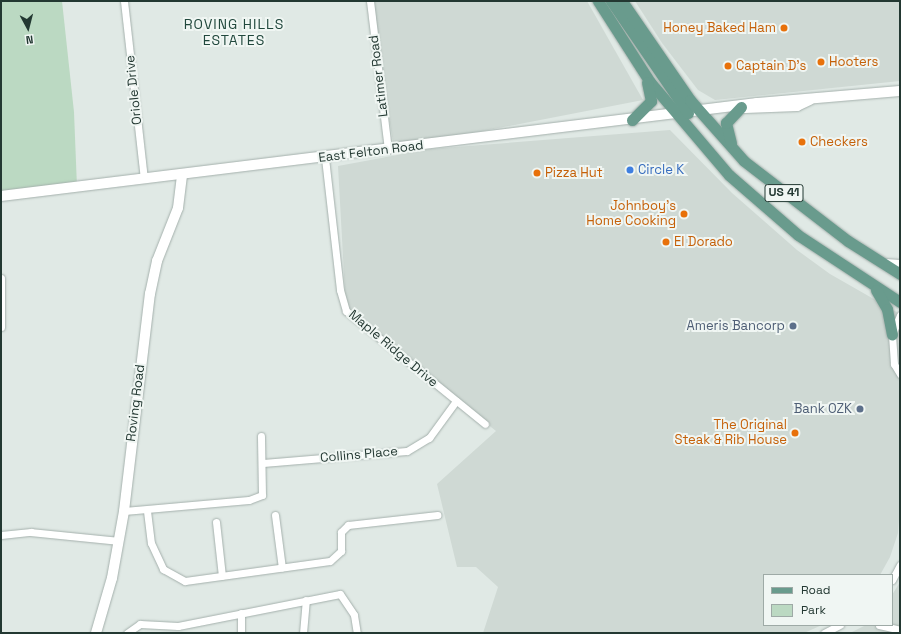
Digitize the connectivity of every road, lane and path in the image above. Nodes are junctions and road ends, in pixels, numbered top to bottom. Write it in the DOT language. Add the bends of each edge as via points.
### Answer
graph roads {
  1 [pos="124,1"];
  2 [pos="370,1"];
  3 [pos="598,1"];
  4 [pos="611,1"];
  5 [pos="622,1"];
  6 [pos="644,74"];
  7 [pos="900,90"];
  8 [pos="741,107"];
  9 [pos="694,113"];
  10 [pos="676,115"];
  11 [pos="632,120"];
  12 [pos="734,149"];
  13 [pos="388,150"];
  14 [pos="325,158"];
  15 [pos="182,175"];
  16 [pos="144,179"];
  17 [pos="1,196"];
  18 [pos="879,261"];
  19 [pos="900,263"];
  20 [pos="900,274"];
  21 [pos="1,278"];
  22 [pos="873,287"];
  23 [pos="900,302"];
  24 [pos="900,315"];
  25 [pos="1,327"];
  26 [pos="892,336"];
  27 [pos="900,374"];
  28 [pos="456,401"];
  29 [pos="485,424"];
  30 [pos="261,436"];
  31 [pos="263,463"];
  32 [pos="124,510"];
  33 [pos="147,511"];
  34 [pos="275,515"];
  35 [pos="437,515"];
  36 [pos="216,522"];
  37 [pos="1,535"];
  38 [pos="119,542"];
  39 [pos="900,566"];
  40 [pos="282,568"];
  41 [pos="222,576"];
  42 [pos="893,578"];
  43 [pos="306,600"];
  44 [pos="241,613"];
  45 [pos="838,626"];
  46 [pos="883,626"];
  47 [pos="182,629"];
  48 [pos="900,630"];
  49 [pos="96,633"];
  50 [pos="127,633"];
  51 [pos="241,633"];
  52 [pos="304,633"];
  53 [pos="357,633"];
  54 [pos="824,633"];
  1 -- 16 [label="street, Oriole Drive"];
  2 -- 13 [label="street, Latimer Road"];
  3 -- 6 [label="main road, US 41"];
  4 -- 9 [label="main road"];
  5 -- 9 [label="main road, US 41"];
  6 -- 10 [label="main road, US 41"];
  6 -- 11 [label="main road" via="651,101"];
  7 -- 8 [label="street, East Felton Road" via="810,100 797,106 763,110"];
  8 -- 9 [label="street, East Felton Road"];
  8 -- 12 [label="main road" via="726,123"];
  9 -- 10 [label="street, East Felton Road"];
  9 -- 12 [label="main road, US 41"];
  10 -- 11 [label="street, East Felton Road"];
  10 -- 22 [label="main road, US 41" via="729,175 771,214"];
  11 -- 13 [label="street, East Felton Road"];
  12 -- 18 [label="main road, US 41" via="778,189"];
  13 -- 14 [label="street, East Felton Road"];
  14 -- 15 [label="street, East Felton Road"];
  14 -- 28 [label="street, Maple Ridge Drive" via="340,290 346,311"];
  15 -- 16 [label="street, East Felton Road"];
  15 -- 32 [label="street, Roving Road" via="178,208 160,254 150,294"];
  16 -- 17 [label="street, East Felton Road"];
  18 -- 19 [label="street"];
  18 -- 20 [label="main road, US 41"];
  21 -- 25 [label="street"];
  22 -- 23 [label="main road, US 41"];
  22 -- 26 [label="main road" via="887,309"];
  24 -- 26 [label="street"];
  26 -- 27 [label="street" via="894,364"];
  28 -- 29 [label="street, Maple Ridge Drive"];
  28 -- 31 [label="street, Collins Place" via="429,438 407,451"];
  30 -- 31 [label="street"];
  31 -- 33 [label="street" via="262,494 249,500"];
  32 -- 33 [label="street"];
  32 -- 38 [label="street, Roving Road"];
  33 -- 41 [label="street" via="151,543 163,569 185,581"];
  34 -- 40 [label="street"];
  35 -- 40 [label="street" via="348,526 341,532 341,551 330,561"];
  36 -- 41 [label="street"];
  37 -- 38 [label="street" via="31,532"];
  38 -- 49 [label="street, Roving Road"];
  39 -- 42 [label="street"];
  40 -- 41 [label="street"];
  43 -- 44 [label="street"];
  43 -- 52 [label="street"];
  43 -- 53 [label="street" via="340,594 354,615"];
  44 -- 47 [label="street"];
  44 -- 51 [label="street"];
  45 -- 54 [label="street"];
  46 -- 48 [label="street"];
  47 -- 50 [label="street" via="140,624"];
}
